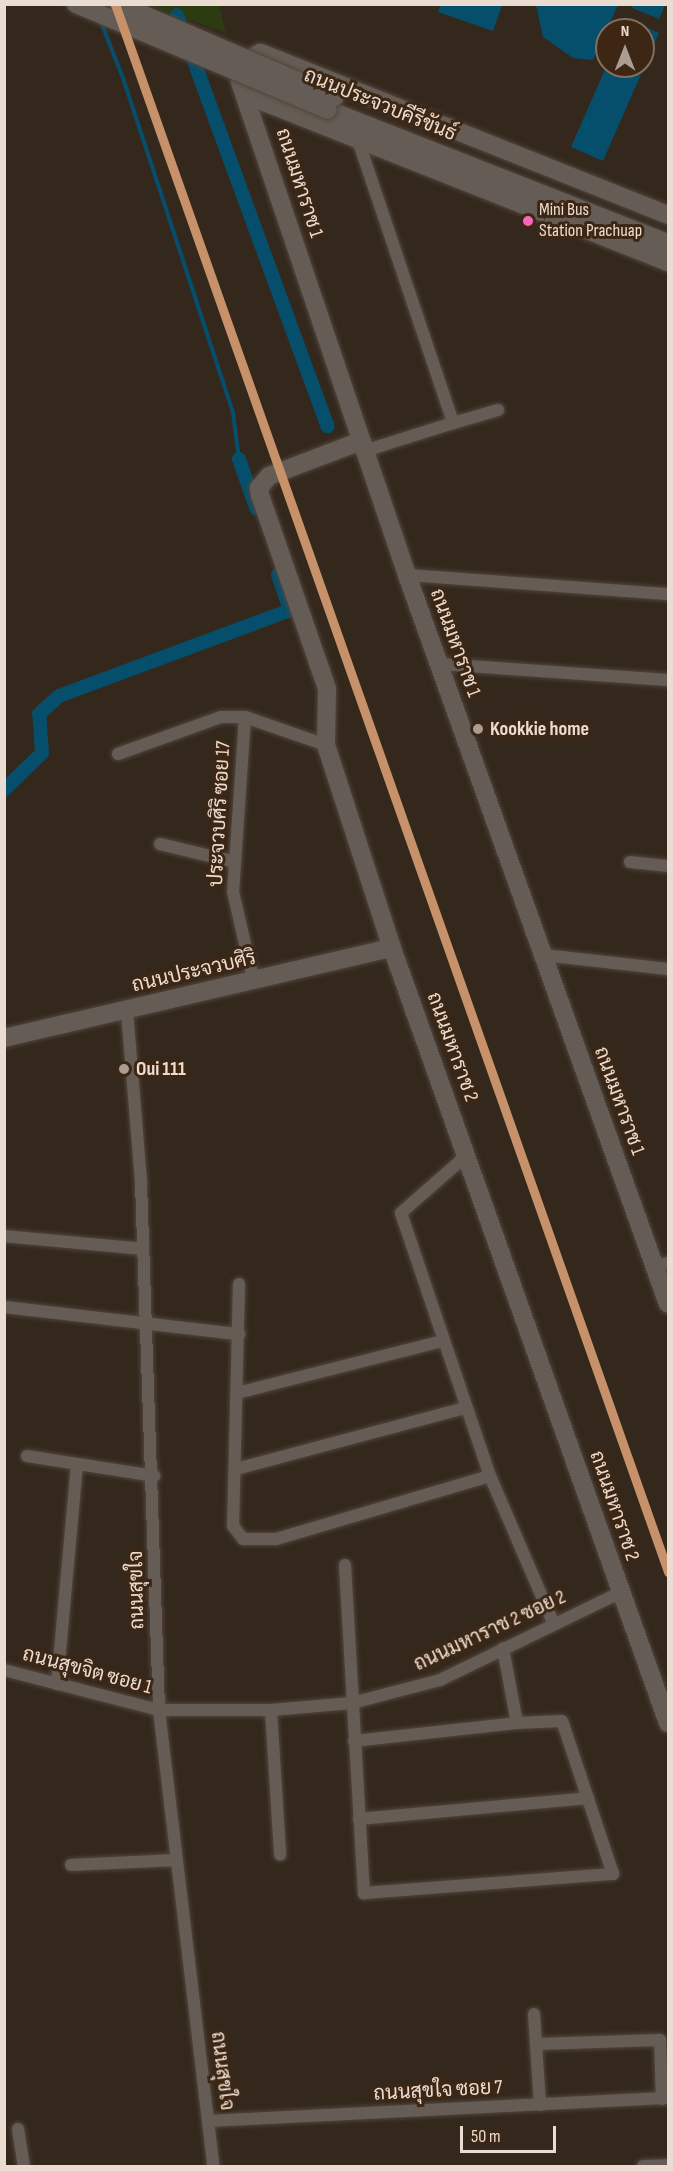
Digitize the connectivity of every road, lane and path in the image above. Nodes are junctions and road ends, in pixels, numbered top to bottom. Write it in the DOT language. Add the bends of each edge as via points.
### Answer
graph roads {
  1 [pos="76,4"];
  2 [pos="119,4"];
  3 [pos="246,95"];
  4 [pos="332,104"];
  5 [pos="358,140"];
  6 [pos="669,215"];
  7 [pos="669,232"];
  8 [pos="669,243"];
  9 [pos="669,262"];
  10 [pos="498,410"];
  11 [pos="453,423"];
  12 [pos="363,446"];
  13 [pos="407,575"];
  14 [pos="669,594"];
  15 [pos="438,664"];
  16 [pos="669,680"];
  17 [pos="245,717"];
  18 [pos="326,745"];
  19 [pos="118,754"];
  20 [pos="160,844"];
  21 [pos="235,862"];
  22 [pos="630,862"];
  23 [pos="669,866"];
  24 [pos="392,948"];
  25 [pos="543,954"];
  26 [pos="669,969"];
  27 [pos="254,982"];
  28 [pos="127,1011"];
  29 [pos="4,1038"];
  30 [pos="467,1155"];
  31 [pos="4,1236"];
  32 [pos="143,1249"];
  33 [pos="662,1264"];
  34 [pos="239,1284"];
  35 [pos="669,1304"];
  36 [pos="4,1307"];
  37 [pos="147,1323"];
  38 [pos="239,1334"];
  39 [pos="442,1341"];
  40 [pos="237,1393"];
  41 [pos="465,1408"];
  42 [pos="27,1456"];
  43 [pos="77,1464"];
  44 [pos="236,1469"];
  45 [pos="154,1476"];
  46 [pos="490,1476"];
  47 [pos="345,1565"];
  48 [pos="621,1592"];
  49 [pos="553,1622"];
  50 [pos="503,1648"];
  51 [pos="4,1670"];
  52 [pos="57,1684"];
  53 [pos="352,1703"];
  54 [pos="159,1710"];
  55 [pos="271,1710"];
  56 [pos="517,1723"];
  57 [pos="669,1723"];
  58 [pos="354,1741"];
  59 [pos="588,1798"];
  60 [pos="359,1819"];
  61 [pos="280,1856"];
  62 [pos="176,1860"];
  63 [pos="71,1865"];
  64 [pos="534,2014"];
  65 [pos="536,2044"];
  66 [pos="665,2099"];
  67 [pos="540,2105"];
  68 [pos="209,2121"];
  69 [pos="18,2129"];
  70 [pos="669,2165"];
  71 [pos="24,2166"];
  72 [pos="213,2166"];
  73 [pos="643,2166"];
  1 -- 4 [label="street, ถนนประจวบคีรีขันธ์, bridge"];
  2 -- 4 [label="street, ถนนประจวบคีรีขันธ์, bridge"];
  3 -- 5 [label="street"];
  3 -- 6 [label="street, ถนนมหาราช 1" via="240,82 243,70 246,61 260,53"];
  3 -- 12 [label="street, ถนนมหาราช 1"];
  4 -- 7 [label="street, ถนนประจวบคีรีขันธ์"];
  4 -- 8 [label="street, ถนนประจวบคีรีขันธ์"];
  5 -- 9 [label="street"];
  5 -- 11 [label="street"];
  10 -- 11 [label="street"];
  11 -- 12 [label="street"];
  12 -- 13 [label="street, ถนนมหาราช 1"];
  12 -- 18 [label="street, ถนนมหาราช 2" via="268,476 259,488 327,689"];
  13 -- 14 [label="street"];
  13 -- 15 [label="street, ถนนมหาราช 1"];
  15 -- 16 [label="street"];
  15 -- 25 [label="street, ถนนมหาราช 1"];
  17 -- 18 [label="street"];
  17 -- 19 [label="street" via="221,717"];
  17 -- 21 [label="street, ประจวบศิริ ซอย 17"];
  18 -- 24 [label="street, ถนนมหาราช 2"];
  20 -- 21 [label="street"];
  21 -- 27 [label="street, ประจวบศิริ ซอย 17" via="233,892"];
  22 -- 23 [label="street"];
  24 -- 27 [label="street, ถนนประจวบศิริ"];
  24 -- 30 [label="street, ถนนมหาราช 2"];
  25 -- 26 [label="street"];
  25 -- 33 [label="street, ถนนมหาราช 1"];
  27 -- 28 [label="street, ถนนประจวบศิริ"];
  28 -- 29 [label="street, ถนนประจวบศิริ"];
  28 -- 32 [label="street, ถนนสุขใจ"];
  30 -- 39 [label="street" via="401,1213"];
  30 -- 48 [label="street, ถนนมหาราช 2"];
  31 -- 32 [label="street"];
  32 -- 37 [label="street, ถนนสุขใจ"];
  33 -- 35 [label="street, ถนนมหาราช 1"];
  34 -- 38 [label="street"];
  36 -- 37 [label="street"];
  37 -- 38 [label="street"];
  37 -- 45 [label="street, ถนนสุขใจ"];
  38 -- 40 [label="street"];
  39 -- 40 [label="street"];
  39 -- 41 [label="street"];
  40 -- 44 [label="street"];
  41 -- 44 [label="street"];
  41 -- 46 [label="street"];
  42 -- 43 [label="street"];
  43 -- 45 [label="street"];
  43 -- 52 [label="street"];
  44 -- 46 [label="street" via="233,1526 243,1539 276,1539"];
  45 -- 54 [label="street, ถนนสุขใจ"];
  46 -- 49 [label="street"];
  47 -- 53 [label="street"];
  48 -- 49 [label="street, ถนนมหาราช 2 ซอย 2"];
  48 -- 57 [label="street, ถนนมหาราช 2"];
  49 -- 50 [label="street, ถนนมหาราช 2 ซอย 2"];
  50 -- 53 [label="street, ถนนมหาราช 2 ซอย 2" via="440,1680"];
  50 -- 56 [label="street"];
  51 -- 52 [label="street, ถนนสุขจิต ซอย 1"];
  52 -- 54 [label="street, ถนนสุขจิต ซอย 1"];
  53 -- 55 [label="street, ถนนมหาราช 2 ซอย 2"];
  53 -- 58 [label="street"];
  54 -- 55 [label="street, ถนนมหาราช 2 ซอย 2"];
  54 -- 62 [label="street, ถนนสุขใจ"];
  55 -- 61 [label="street"];
  56 -- 58 [label="street"];
  56 -- 59 [label="street" via="562,1721"];
  58 -- 60 [label="street"];
  59 -- 60 [label="street"];
  59 -- 60 [label="street" via="613,1874 364,1893"];
  62 -- 63 [label="street"];
  62 -- 68 [label="street, ถนนสุขใจ"];
  64 -- 65 [label="street"];
  65 -- 66 [label="street" via="660,2040"];
  65 -- 67 [label="street"];
  66 -- 67 [label="street, ถนนสุขใจ ซอย 7"];
  67 -- 68 [label="street, ถนนสุขใจ ซอย 7"];
  68 -- 72 [label="street, ถนนสุขใจ"];
  69 -- 71 [label="street"];
  70 -- 73 [label="street"];
}
